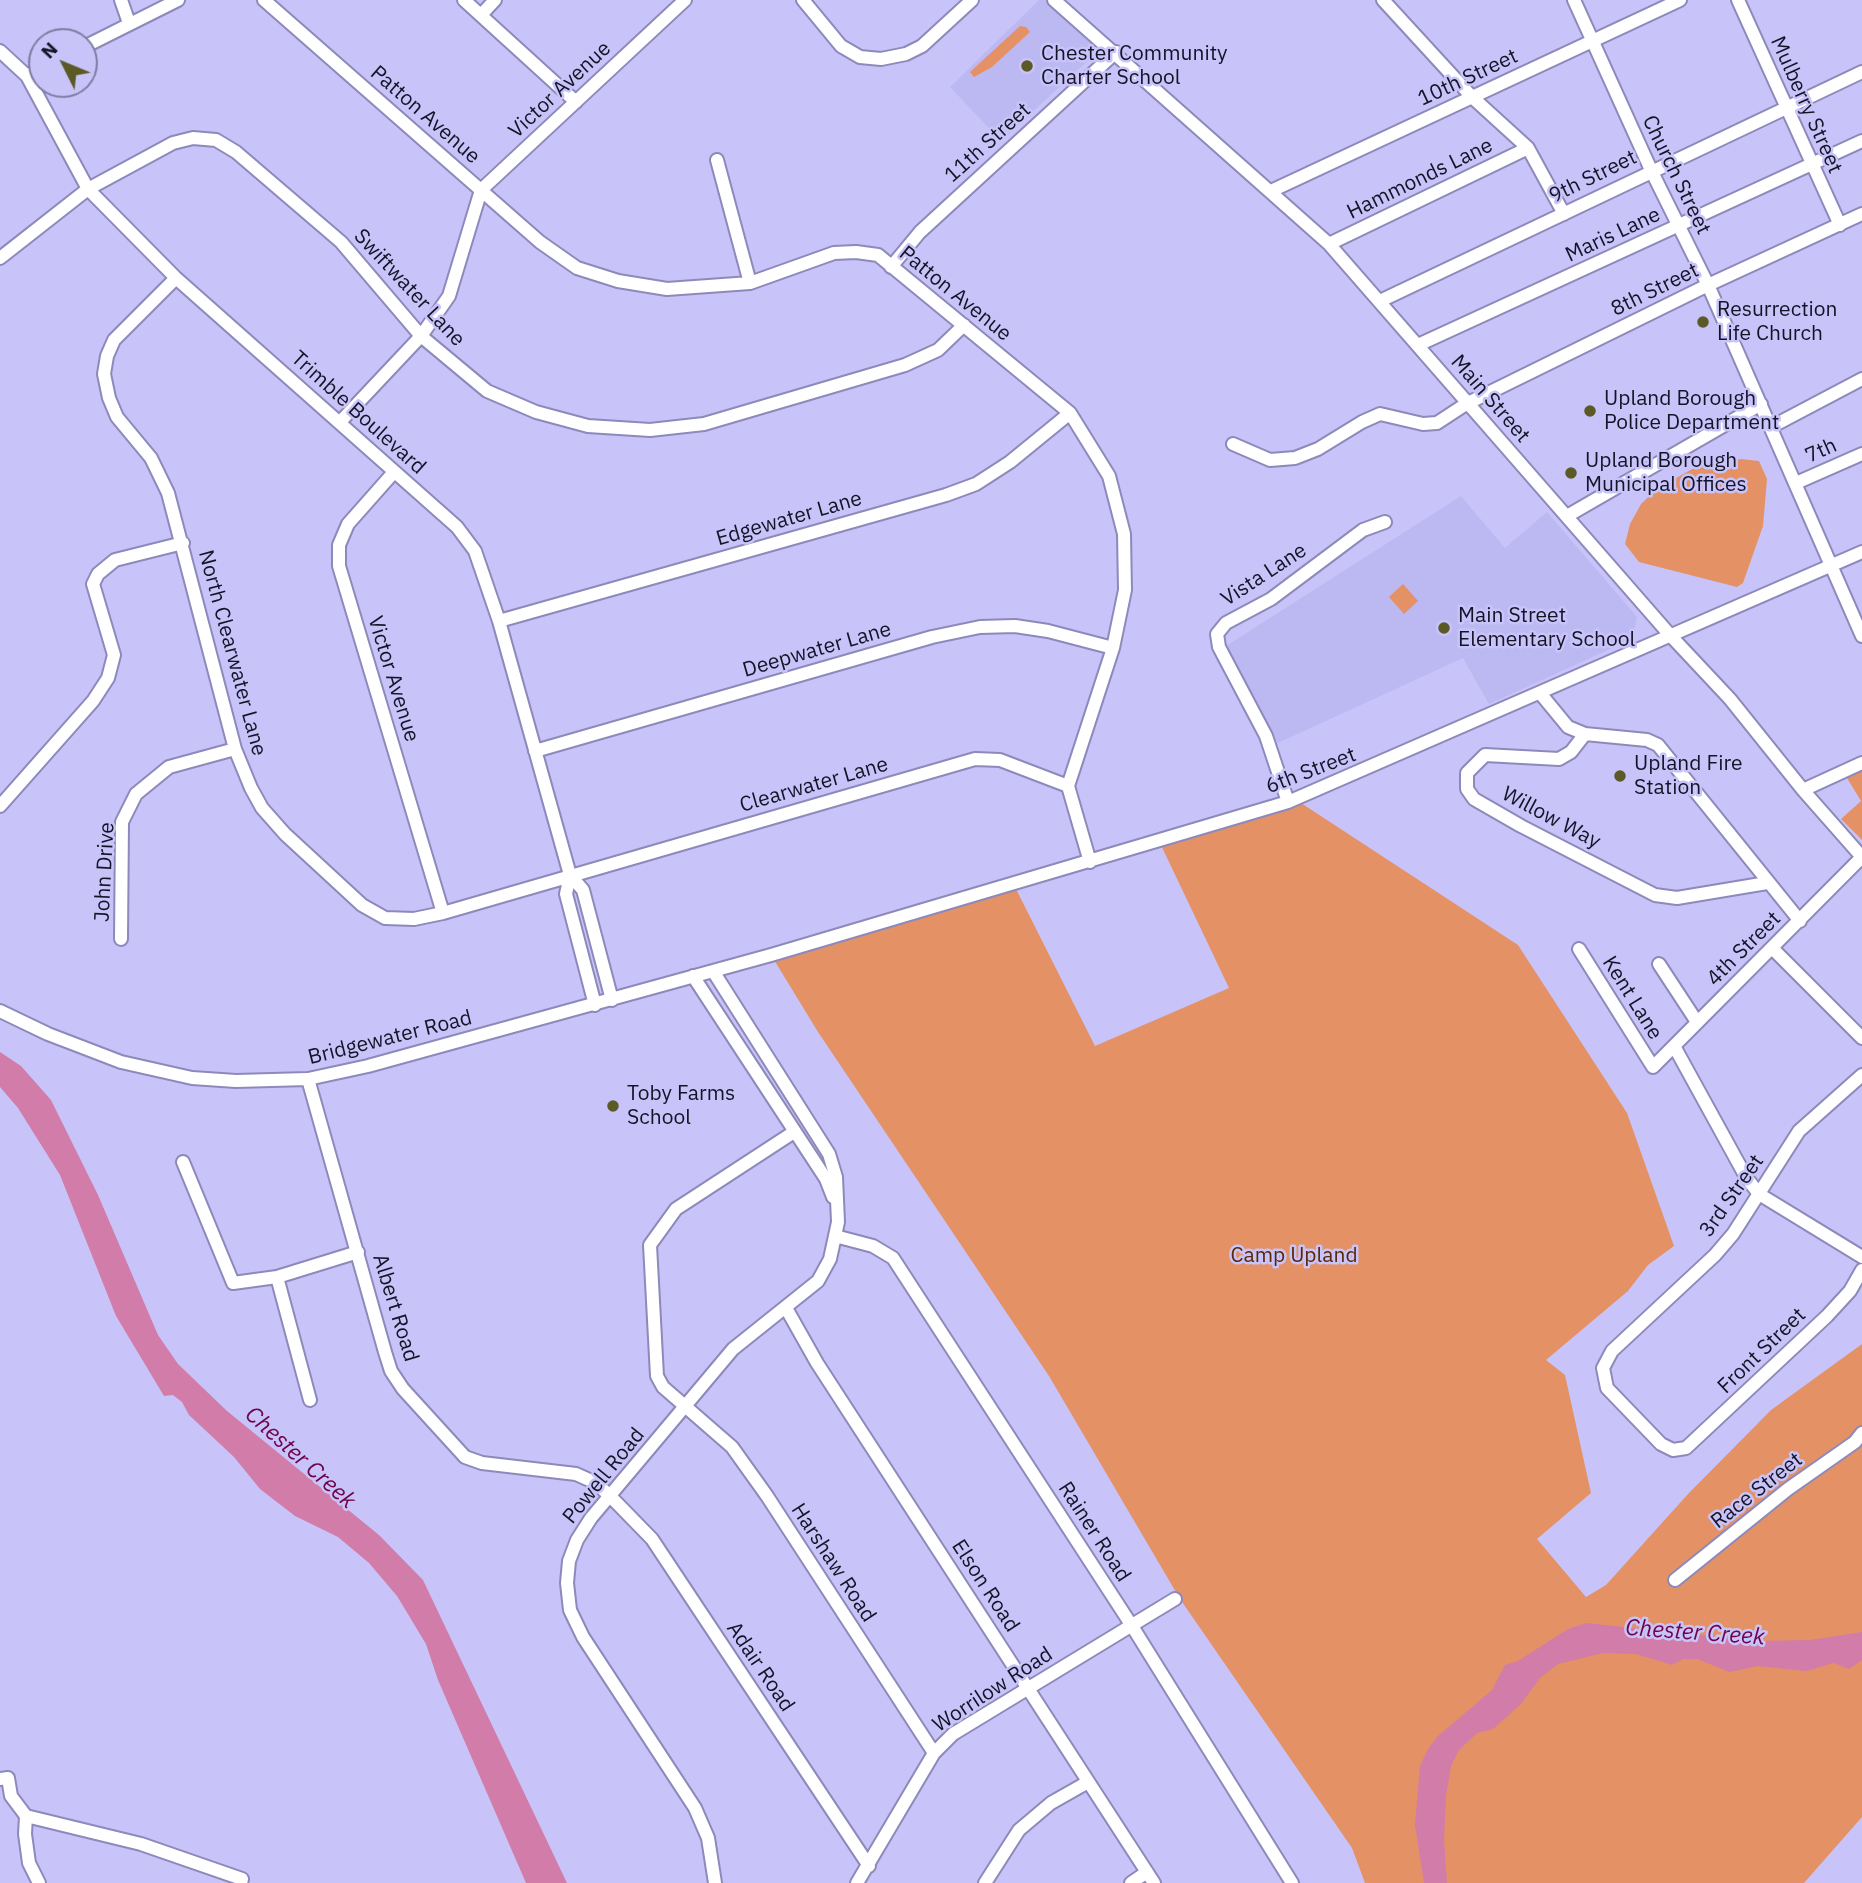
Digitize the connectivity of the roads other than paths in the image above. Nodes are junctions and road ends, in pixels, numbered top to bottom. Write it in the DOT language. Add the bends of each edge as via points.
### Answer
graph roads {
  1 [pos="121,0"];
  2 [pos="178,0"];
  3 [pos="264,0"];
  4 [pos="464,0"];
  5 [pos="495,0"];
  6 [pos="685,0"];
  7 [pos="803,0"];
  8 [pos="972,0"];
  9 [pos="1054,0"];
  10 [pos="1383,0"];
  11 [pos="1574,0"];
  12 [pos="1680,0"];
  13 [pos="1738,0"];
  14 [pos="481,15"];
  15 [pos="129,23"];
  16 [pos="98,40"];
  17 [pos="1594,42"];
  18 [pos="0,51"];
  19 [pos="1116,52"];
  20 [pos="1862,72"];
  21 [pos="27,76"];
  22 [pos="1472,97"];
  23 [pos="576,103"];
  24 [pos="1786,108"];
  25 [pos="1862,141"];
  26 [pos="1528,148"];
  27 [pos="717,160"];
  28 [pos="1811,164"];
  29 [pos="1651,170"];
  30 [pos="88,189"];
  31 [pos="481,190"];
  32 [pos="1271,191"];
  33 [pos="1564,214"];
  34 [pos="1862,214"];
  35 [pos="1840,225"];
  36 [pos="1678,226"];
  37 [pos="1329,244"];
  38 [pos="0,258"];
  39 [pos="891,267"];
  40 [pos="176,278"];
  41 [pos="750,283"];
  42 [pos="1708,285"];
  43 [pos="1380,301"];
  44 [pos="964,325"];
  45 [pos="421,337"];
  46 [pos="1418,345"];
  47 [pos="1862,379"];
  48 [pos="1466,404"];
  49 [pos="1761,404"];
  50 [pos="1070,413"];
  51 [pos="340,422"];
  52 [pos="1771,427"];
  53 [pos="1233,444"];
  54 [pos="1862,454"];
  55 [pos="394,472"];
  56 [pos="1796,483"];
  57 [pos="1566,516"];
  58 [pos="1385,522"];
  59 [pos="183,543"];
  60 [pos="1862,551"];
  61 [pos="1830,566"];
  62 [pos="499,621"];
  63 [pos="1670,635"];
  64 [pos="1862,636"];
  65 [pos="1113,648"];
  66 [pos="1540,693"];
  67 [pos="1585,734"];
  68 [pos="235,749"];
  69 [pos="535,751"];
  70 [pos="1862,763"];
  71 [pos="1068,786"];
  72 [pos="1803,790"];
  73 [pos="1289,802"];
  74 [pos="0,806"];
  75 [pos="1862,857"];
  76 [pos="1090,862"];
  77 [pos="570,875"];
  78 [pos="1767,883"];
  79 [pos="443,913"];
  80 [pos="1800,921"];
  81 [pos="121,939"];
  82 [pos="1772,948"];
  83 [pos="1579,950"];
  84 [pos="750,961"];
  85 [pos="1659,964"];
  86 [pos="713,971"];
  87 [pos="693,976"];
  88 [pos="612,1000"];
  89 [pos="595,1005"];
  90 [pos="0,1011"];
  91 [pos="1698,1022"];
  92 [pos="1862,1038"];
  93 [pos="1674,1046"];
  94 [pos="1653,1067"];
  95 [pos="1862,1076"];
  96 [pos="308,1079"];
  97 [pos="794,1132"];
  98 [pos="183,1162"];
  99 [pos="1759,1194"];
  100 [pos="837,1207"];
  101 [pos="835,1236"];
  102 [pos="358,1252"];
  103 [pos="1862,1257"];
  104 [pos="1862,1270"];
  105 [pos="277,1277"];
  106 [pos="786,1308"];
  107 [pos="310,1400"];
  108 [pos="685,1406"];
  109 [pos="1862,1433"];
  110 [pos="1679,1450"];
  111 [pos="611,1497"];
  112 [pos="1675,1580"];
  113 [pos="1175,1600"];
  114 [pos="1132,1626"];
  115 [pos="1029,1687"];
  116 [pos="934,1753"];
  117 [pos="0,1779"];
  118 [pos="1088,1782"];
  119 [pos="26,1816"];
  120 [pos="869,1866"];
  121 [pos="1150,1877"];
  122 [pos="242,1881"];
  123 [pos="39,1883"];
  124 [pos="715,1883"];
  125 [pos="857,1883"];
  126 [pos="985,1883"];
  127 [pos="1131,1883"];
  128 [pos="1292,1883"];
  1 -- 15 [label="street"];
  2 -- 15 [label="street"];
  3 -- 31 [label="street, Patton Avenue"];
  4 -- 14 [label="street"];
  5 -- 14 [label="street"];
  6 -- 23 [label="street, Victor Avenue"];
  7 -- 8 [label="street" via="841,47 860,57 881,59 922,46"];
  9 -- 19 [label="street, Main Street"];
  10 -- 22 [label="street"];
  11 -- 17 [label="street, Church Street"];
  12 -- 17 [label="street, 10th Street"];
  13 -- 24 [label="street, Mulberry Street"];
  14 -- 23 [label="street"];
  15 -- 16 [label="street"];
  17 -- 22 [label="street, 10th Street"];
  17 -- 29 [label="street, Church Street"];
  18 -- 21 [label="street, Trimble Boulevard"];
  19 -- 32 [label="street, Main Street"];
  19 -- 39 [label="street, 11th Street" via="920,232"];
  20 -- 24 [label="street, 9th Street"];
  21 -- 30 [label="street, Trimble Boulevard"];
  22 -- 26 [label="street"];
  22 -- 32 [label="street, 10th Street"];
  23 -- 31 [label="street, Victor Avenue"];
  24 -- 28 [label="street, Mulberry Street"];
  24 -- 29 [label="street, 9th Street"];
  25 -- 28 [label="street, Maris Lane"];
  26 -- 33 [label="street"];
  26 -- 37 [label="street, Hammonds Lane"];
  27 -- 41 [label="street"];
  28 -- 35 [label="street, Mulberry Street"];
  28 -- 36 [label="street, Maris Lane"];
  29 -- 33 [label="street, 9th Street"];
  29 -- 36 [label="street, Church Street"];
  30 -- 38 [label="street, Swiftwater Lane"];
  30 -- 40 [label="street, Trimble Boulevard"];
  30 -- 45 [label="street, Swiftwater Lane" via="173,143 193,138 216,140 341,242"];
  31 -- 41 [label="street, Patton Avenue" via="577,268 667,289"];
  31 -- 45 [label="street" via="449,296"];
  32 -- 37 [label="street, Main Street"];
  33 -- 43 [label="street, 9th Street"];
  34 -- 35 [label="street, 8th Street"];
  35 -- 42 [label="street, 8th Street"];
  36 -- 42 [label="street, Church Street"];
  36 -- 46 [label="street, Maris Lane"];
  37 -- 43 [label="street, Main Street"];
  39 -- 41 [label="street, Patton Avenue" via="878,255 834,253"];
  39 -- 44 [label="street, Patton Avenue"];
  40 -- 51 [label="street, Trimble Boulevard"];
  40 -- 59 [label="street, North Clearwater Lane" via="114,340 104,374 117,417 159,471"];
  42 -- 48 [label="street, 8th Street"];
  42 -- 49 [label="street, Church Street"];
  43 -- 46 [label="street, Main Street"];
  44 -- 45 [label="street, Swiftwater Lane" via="938,350 905,365 704,424 650,430 588,426 536,412 486,391"];
  44 -- 50 [label="street, Patton Avenue"];
  45 -- 51 [label="street"];
  46 -- 48 [label="street, Main Street"];
  47 -- 52 [label="street"];
  48 -- 53 [label="street, 8th Street" via="1437,423 1380,414 1295,458 1270,460"];
  48 -- 57 [label="street, Main Street"];
  49 -- 52 [label="street, Church Street"];
  49 -- 57 [label="street"];
  50 -- 62 [label="street, Edgewater Lane" via="1010,462 976,484 946,495"];
  50 -- 65 [label="street, Patton Avenue" via="1109,477 1124,534 1125,590"];
  51 -- 55 [label="street, Trimble Boulevard"];
  52 -- 56 [label="street, Church Street"];
  54 -- 56 [label="street, 7th"];
  55 -- 62 [label="street, Trimble Boulevard" via="457,527 475,551"];
  55 -- 79 [label="street, Victor Avenue" via="348,524 339,545 339,566"];
  56 -- 61 [label="street, Church Street"];
  57 -- 63 [label="street, Main Street"];
  58 -- 73 [label="street, Vista Lane" via="1363,530 1217,634 1219,647 1266,736"];
  59 -- 68 [label="street, North Clearwater Lane"];
  59 -- 74 [label="street" via="115,560 98,574 93,584 114,655 108,678"];
  60 -- 61 [label="street, 6th Street"];
  61 -- 63 [label="street, 6th Street"];
  61 -- 64 [label="street, Church Street"];
  62 -- 69 [label="street, Trimble Boulevard"];
  63 -- 66 [label="street, 6th Street"];
  63 -- 72 [label="street, Main Street" via="1730,699"];
  65 -- 69 [label="street, Deepwater Lane" via="1048,631 981,627"];
  65 -- 71 [label="street, Patton Avenue"];
  66 -- 67 [label="street" via="1568,727"];
  66 -- 73 [label="street, 6th Street"];
  67 -- 78 [label="street" via="1658,745"];
  67 -- 78 [label="street, Willow Way" via="1559,759 1485,755 1467,773 1467,789 1474,799 1655,895 1677,898"];
  68 -- 79 [label="street, North Clearwater Lane" via="262,808 362,905 385,918"];
  68 -- 81 [label="street, John Drive" via="169,767 136,794 122,822"];
  69 -- 77 [label="street, Trimble Boulevard"];
  70 -- 72 [label="street"];
  71 -- 76 [label="street"];
  71 -- 77 [label="street, Clearwater Lane" via="1000,760 975,759"];
  72 -- 75 [label="street, Main Street"];
  73 -- 76 [label="street, 6th Street"];
  75 -- 80 [label="street, 4th Street"];
  76 -- 84 [label="street, 6th Street"];
  77 -- 79 [label="street, North Clearwater Lane"];
  77 -- 88 [label="street, Trimble Boulevard" via="583,890"];
  77 -- 89 [label="street, Trimble Boulevard" via="566,894"];
  78 -- 80 [label="street"];
  80 -- 82 [label="street, 4th Street"];
  82 -- 91 [label="street, 4th Street"];
  82 -- 92 [label="street"];
  83 -- 94 [label="street, Kent Lane"];
  84 -- 86 [label="street, Bridgewater Road"];
  85 -- 91 [label="street"];
  86 -- 87 [label="street, Bridgewater Road"];
  86 -- 100 [label="street, Powell Road" via="829,1154"];
  87 -- 88 [label="street, Bridgewater Road"];
  87 -- 97 [label="street, Powell Road"];
  88 -- 89 [label="street, Bridgewater Road"];
  89 -- 96 [label="street, Bridgewater Road"];
  90 -- 96 [label="street, Bridgewater Road" via="105,1056 168,1074 219,1081"];
  91 -- 93 [label="street, 4th Street"];
  93 -- 94 [label="street, 4th Street"];
  93 -- 99 [label="street"];
  95 -- 99 [label="street, 3rd Street" via="1799,1130"];
  96 -- 102 [label="street, Albert Road"];
  97 -- 100 [label="street, Powell Road" via="826,1180"];
  97 -- 108 [label="street, Harshaw Road" via="676,1209 650,1245 657,1376"];
  98 -- 105 [label="street" via="233,1283"];
  99 -- 103 [label="street"];
  99 -- 110 [label="street, 3rd Street" via="1715,1255 1612,1351 1603,1368 1606,1388 1661,1444"];
  100 -- 101 [label="street, Powell Road"];
  101 -- 106 [label="street, Powell Road" via="818,1281"];
  101 -- 114 [label="street, Rainer Road" via="873,1245 893,1258"];
  102 -- 105 [label="street"];
  102 -- 111 [label="street, Albert Road" via="391,1371 452,1445 465,1457 482,1463 576,1474"];
  104 -- 110 [label="street, Front Street" via="1827,1315 1696,1441"];
  105 -- 107 [label="street"];
  106 -- 108 [label="street, Powell Road" via="733,1349"];
  106 -- 115 [label="street, Elson Road" via="817,1363"];
  108 -- 111 [label="street, Powell Road"];
  108 -- 116 [label="street, Harshaw Road" via="732,1447 760,1486"];
  109 -- 112 [label="street, Race Street"];
  111 -- 120 [label="street, Adair Road" via="652,1539"];
  111 -- 124 [label="street, Powell Road" via="577,1540 569,1561 570,1610 695,1808 708,1838"];
  113 -- 114 [label="street, Worrilow Road"];
  114 -- 115 [label="street, Worrilow Road"];
  114 -- 128 [label="street, Rainer Road"];
  115 -- 116 [label="street, Worrilow Road" via="953,1734"];
  115 -- 118 [label="street, Elson Road"];
  116 -- 120 [label="street, Worrilow Road"];
  117 -- 119 [label="street" via="8,1778 11,1796"];
  118 -- 121 [label="street, Elson Road"];
  118 -- 126 [label="street" via="1051,1803 1019,1830"];
  119 -- 122 [label="street" via="141,1844"];
  119 -- 123 [label="street" via="29,1863"];
  120 -- 125 [label="street, Worrilow Road"];
  121 -- 127 [label="street"];
}
